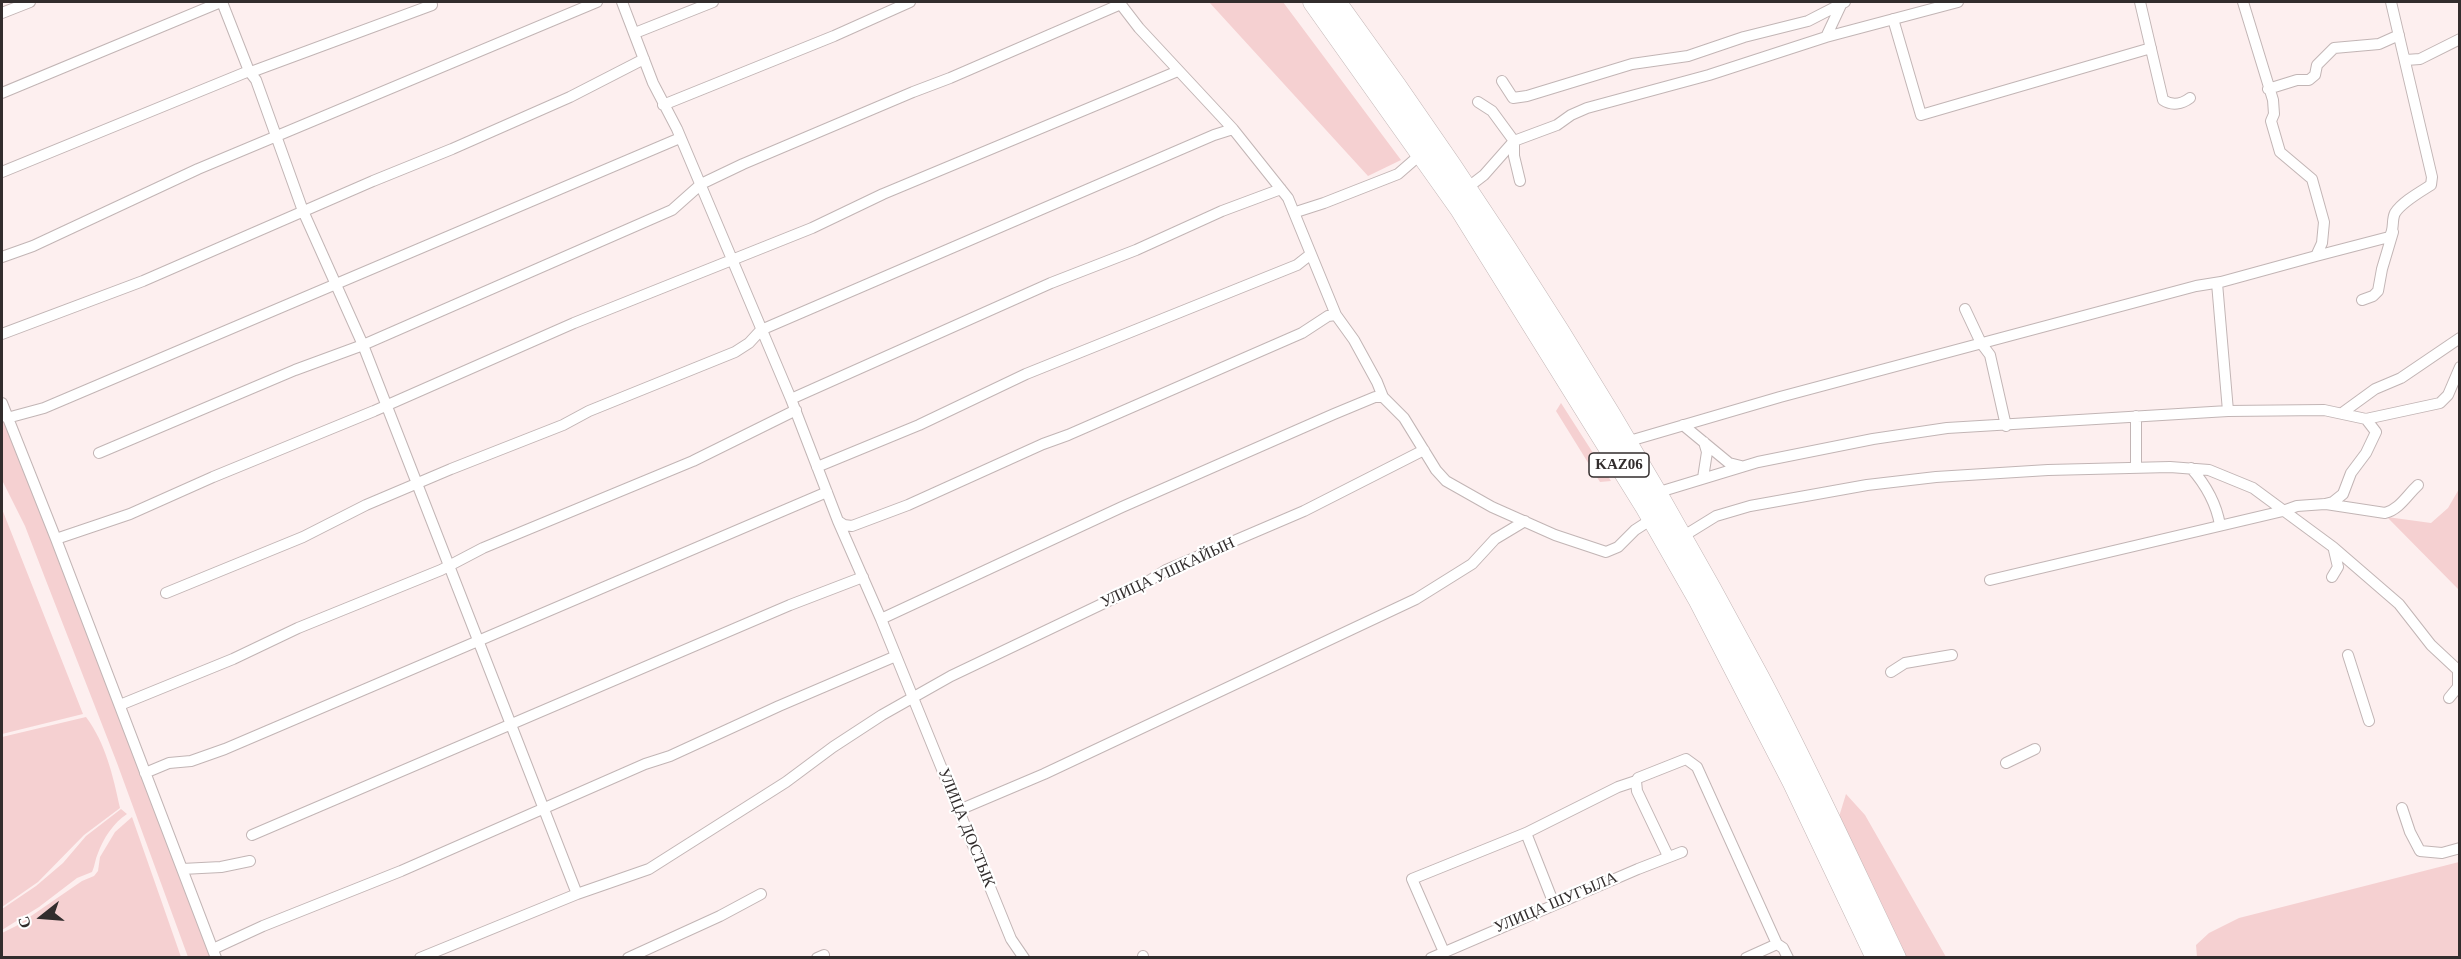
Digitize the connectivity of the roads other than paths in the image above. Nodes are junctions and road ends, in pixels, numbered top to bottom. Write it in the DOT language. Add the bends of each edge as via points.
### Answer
graph roads {
  1 [pos="30,2"];
  2 [pos="222,2"];
  3 [pos="597,2"];
  4 [pos="622,2"];
  5 [pos="713,2"];
  6 [pos="910,2"];
  7 [pos="1313,2"];
  8 [pos="1336,2"];
  9 [pos="1844,2"];
  10 [pos="1958,2"];
  11 [pos="2140,2"];
  12 [pos="2243,2"];
  13 [pos="2391,2"];
  14 [pos="1120,3"];
  15 [pos="432,5"];
  16 [pos="2,13"];
  17 [pos="1893,19"];
  18 [pos="635,33"];
  19 [pos="2399,35"];
  20 [pos="1826,37"];
  21 [pos="2460,39"];
  22 [pos="2151,48"];
  23 [pos="644,59"];
  24 [pos="2406,60"];
  25 [pos="1178,71"];
  26 [pos="250,72"];
  27 [pos="1502,81"];
  28 [pos="2268,89"];
  29 [pos="2,93"];
  30 [pos="2190,98"];
  31 [pos="1478,102"];
  32 [pos="663,105"];
  33 [pos="1233,129"];
  34 [pos="275,136"];
  35 [pos="680,138"];
  36 [pos="1514,141"];
  37 [pos="1421,154"];
  38 [pos="2,172"];
  39 [pos="1520,181"];
  40 [pos="699,185"];
  41 [pos="1467,188"];
  42 [pos="1281,189"];
  43 [pos="303,211"];
  44 [pos="1296,212"];
  45 [pos="2324,231"];
  46 [pos="2393,232"];
  47 [pos="2337,250"];
  48 [pos="1311,254"];
  49 [pos="2316,256"];
  50 [pos="2,257"];
  51 [pos="731,260"];
  52 [pos="2217,283"];
  53 [pos="336,286"];
  54 [pos="2362,300"];
  55 [pos="1965,309"];
  56 [pos="1336,315"];
  57 [pos="760,330"];
  58 [pos="2,334"];
  59 [pos="2460,338"];
  60 [pos="1981,343"];
  61 [pos="363,345"];
  62 [pos="2460,367"];
  63 [pos="2460,394"];
  64 [pos="2448,396"];
  65 [pos="1383,397"];
  66 [pos="791,399"];
  67 [pos="2,403"];
  68 [pos="386,405"];
  69 [pos="796,410"];
  70 [pos="2228,411"];
  71 [pos="2393,412"];
  72 [pos="2342,413"];
  73 [pos="2155,415"];
  74 [pos="2136,416"];
  75 [pos="7,418"];
  76 [pos="2366,419"];
  77 [pos="1683,425"];
  78 [pos="2006,426"];
  79 [pos="2376,432"];
  80 [pos="2136,436"];
  81 [pos="1626,442"];
  82 [pos="1704,442"];
  83 [pos="1424,450"];
  84 [pos="99,453"];
  85 [pos="817,466"];
  86 [pos="1743,466"];
  87 [pos="2136,467"];
  88 [pos="2191,468"];
  89 [pos="1703,478"];
  90 [pos="417,484"];
  91 [pos="2418,484"];
  92 [pos="826,492"];
  93 [pos="2325,504"];
  94 [pos="1653,505"];
  95 [pos="2283,511"];
  96 [pos="838,521"];
  97 [pos="1525,521"];
  98 [pos="2220,525"];
  99 [pos="1682,537"];
  100 [pos="56,539"];
  101 [pos="2333,547"];
  102 [pos="449,566"];
  103 [pos="863,577"];
  104 [pos="2332,577"];
  105 [pos="1990,580"];
  106 [pos="166,593"];
  107 [pos="881,619"];
  108 [pos="478,641"];
  109 [pos="2348,654"];
  110 [pos="1952,655"];
  111 [pos="896,657"];
  112 [pos="2459,671"];
  113 [pos="1891,672"];
  114 [pos="913,697"];
  115 [pos="2449,698"];
  116 [pos="120,705"];
  117 [pos="2369,722"];
  118 [pos="510,726"];
  119 [pos="2035,749"];
  120 [pos="2006,763"];
  121 [pos="145,773"];
  122 [pos="1635,782"];
  123 [pos="2402,808"];
  124 [pos="543,810"];
  125 [pos="959,810"];
  126 [pos="1526,833"];
  127 [pos="252,835"];
  128 [pos="2460,848"];
  129 [pos="1682,852"];
  130 [pos="1668,856"];
  131 [pos="250,861"];
  132 [pos="182,869"];
  133 [pos="577,894"];
  134 [pos="761,894"];
  135 [pos="1554,904"];
  136 [pos="1777,944"];
  137 [pos="1444,952"];
  138 [pos="215,953"];
  139 [pos="420,957"];
  140 [pos="628,957"];
  141 [pos="1024,957"];
  142 [pos="1431,957"];
  143 [pos="1746,957"];
  144 [pos="1788,957"];
  145 [pos="1876,957"];
  146 [pos="1896,957"];
  1 -- 16 [label="street"];
  2 -- 26 [label="street"];
  2 -- 29 [label="street"];
  3 -- 34 [label="street"];
  4 -- 18 [label="street, УЛИЦА ДОСТЫК"];
  5 -- 18 [label="street"];
  6 -- 32 [label="street"];
  7 -- 37 [label="highway, KАZ06"];
  8 -- 41 [label="highway, KАZ06"];
  9 -- 20 [label="street"];
  9 -- 27 [label="street" via="1808,21 1688,56 1632,64 1527,96 1512,98"];
  10 -- 17 [label="street"];
  11 -- 22 [label="street"];
  12 -- 28 [label="street"];
  13 -- 19 [label="street"];
  14 -- 25 [label="street"];
  14 -- 40 [label="street"];
  15 -- 26 [label="street"];
  17 -- 20 [label="street"];
  17 -- 22 [label="street" via="1921,115"];
  18 -- 23 [label="street, УЛИЦА ДОСТЫК"];
  19 -- 24 [label="street"];
  19 -- 28 [label="street" via="2379,44 2334,48 2309,80"];
  20 -- 36 [label="street" via="1709,75 1587,108 1557,125"];
  21 -- 24 [label="street" via="2420,59"];
  22 -- 30 [label="street" via="2163,100 2168,104"];
  23 -- 32 [label="street, УЛИЦА ДОСТЫК"];
  23 -- 43 [label="street" via="512,123"];
  24 -- 46 [label="street" via="2432,177 2431,185 2395,214"];
  25 -- 33 [label="street"];
  25 -- 51 [label="street"];
  26 -- 34 [label="street"];
  26 -- 38 [label="street"];
  28 -- 45 [label="street" via="2273,105 2271,121 2280,152 2312,179"];
  31 -- 36 [label="street" via="1492,111"];
  32 -- 35 [label="street, УЛИЦА ДОСТЫК"];
  33 -- 42 [label="street"];
  33 -- 57 [label="street"];
  34 -- 43 [label="street"];
  34 -- 50 [label="street"];
  35 -- 40 [label="street, УЛИЦА ДОСТЫК"];
  35 -- 53 [label="street" via="395,257"];
  36 -- 39 [label="street"];
  36 -- 41 [label="street"];
  37 -- 44 [label="street" via="1398,174"];
  37 -- 94 [label="highway, KАZ06"];
  40 -- 51 [label="street, УЛИЦА ДОСТЫК"];
  40 -- 61 [label="street" via="672,210"];
  41 -- 81 [label="highway, KАZ06" via="1573,351"];
  42 -- 44 [label="street"];
  42 -- 66 [label="street" via="1051,283"];
  43 -- 53 [label="street"];
  43 -- 58 [label="street" via="143,281"];
  44 -- 48 [label="street"];
  45 -- 47 [label="street"];
  45 -- 49 [label="street"];
  46 -- 47 [label="street" via="2389,237"];
  46 -- 54 [label="street" via="2378,291"];
  47 -- 49 [label="street"];
  48 -- 56 [label="street"];
  48 -- 85 [label="street" via="1297,265 1026,374 919,425"];
  49 -- 52 [label="street"];
  51 -- 57 [label="street, УЛИЦА ДОСТЫК"];
  51 -- 68 [label="street"];
  52 -- 60 [label="street"];
  52 -- 70 [label="street"];
  53 -- 61 [label="street"];
  53 -- 75 [label="street" via="44,408"];
  55 -- 60 [label="street"];
  56 -- 65 [label="street" via="1354,340"];
  56 -- 96 [label="street" via="908,505 852,526"];
  57 -- 66 [label="street, УЛИЦА ДОСТЫК"];
  57 -- 90 [label="street" via="735,352"];
  59 -- 72 [label="street"];
  60 -- 77 [label="street"];
  60 -- 78 [label="street" via="1990,356"];
  61 -- 68 [label="street"];
  61 -- 84 [label="street"];
  62 -- 64 [label="street"];
  63 -- 64 [label="street"];
  64 -- 71 [label="street" via="2440,403"];
  65 -- 83 [label="street" via="1404,418"];
  65 -- 107 [label="street" via="1334,414 1122,507"];
  66 -- 69 [label="street, УЛИЦА ДОСТЫК"];
  67 -- 75 [label="street"];
  68 -- 90 [label="street"];
  68 -- 100 [label="street" via="130,514"];
  69 -- 85 [label="street, УЛИЦА ДОСТЫК"];
  69 -- 102 [label="street" via="693,461 483,548"];
  70 -- 72 [label="street"];
  70 -- 73 [label="street"];
  71 -- 76 [label="street"];
  71 -- 79 [label="street"];
  72 -- 76 [label="street"];
  73 -- 74 [label="street"];
  73 -- 80 [label="street"];
  74 -- 78 [label="street"];
  74 -- 80 [label="street"];
  75 -- 100 [label="street"];
  76 -- 79 [label="street"];
  77 -- 81 [label="street"];
  77 -- 82 [label="street"];
  78 -- 86 [label="street" via="1898,435"];
  79 -- 93 [label="street" via="2343,494"];
  80 -- 87 [label="street"];
  81 -- 94 [label="highway, KАZ06"];
  82 -- 86 [label="street" via="1729,463"];
  82 -- 89 [label="street" via="1707,452"];
  83 -- 97 [label="street" via="1446,482"];
  83 -- 114 [label="street, УЛИЦА УШКАЙЫН" via="1304,511 1166,570"];
  85 -- 92 [label="street, УЛИЦА ДОСТЫК"];
  86 -- 89 [label="street"];
  87 -- 88 [label="street"];
  87 -- 99 [label="street" via="1936,477 1803,495 1716,516"];
  88 -- 95 [label="street" via="2240,481"];
  88 -- 98 [label="street" via="2215,502"];
  89 -- 94 [label="street"];
  90 -- 102 [label="street"];
  90 -- 106 [label="street" via="303,537"];
  91 -- 93 [label="street" via="2400,505 2385,513"];
  92 -- 96 [label="street, УЛИЦА ДОСТЫК"];
  92 -- 108 [label="street"];
  93 -- 95 [label="street"];
  94 -- 97 [label="street" via="1635,530 1618,547 1606,552"];
  94 -- 99 [label="highway, KАZ06"];
  94 -- 145 [label="highway, KАZ06"];
  95 -- 98 [label="street"];
  95 -- 101 [label="street"];
  96 -- 103 [label="street, УЛИЦА ДОСТЫК"];
  97 -- 125 [label="street" via="1496,539 1472,564 1416,599"];
  98 -- 105 [label="street"];
  99 -- 146 [label="highway, KАZ06" via="1801,758"];
  100 -- 116 [label="street"];
  101 -- 104 [label="street" via="2338,567"];
  101 -- 112 [label="street" via="2399,604 2431,645"];
  102 -- 108 [label="street"];
  102 -- 116 [label="street"];
  103 -- 107 [label="street, УЛИЦА ДОСТЫК"];
  103 -- 118 [label="street"];
  107 -- 111 [label="street, УЛИЦА ДОСТЫК"];
  108 -- 118 [label="street"];
  108 -- 121 [label="street" via="225,749"];
  109 -- 117 [label="street"];
  110 -- 113 [label="street" via="1905,663"];
  111 -- 114 [label="street, УЛИЦА ДОСТЫК"];
  111 -- 124 [label="street"];
  112 -- 115 [label="street" via="2458,687"];
  114 -- 125 [label="street, УЛИЦА ДОСТЫК"];
  114 -- 133 [label="street, УЛИЦА УШКАЙЫН" via="649,869"];
  116 -- 121 [label="street"];
  118 -- 124 [label="street"];
  118 -- 127 [label="street"];
  119 -- 120 [label="street"];
  121 -- 132 [label="street"];
  122 -- 126 [label="street"];
  122 -- 130 [label="street"];
  122 -- 136 [label="street" via="1686,759 1693,762"];
  123 -- 128 [label="street" via="2420,851 2442,853"];
  124 -- 133 [label="street"];
  124 -- 138 [label="street" via="263,926"];
  125 -- 141 [label="street, УЛИЦА ДОСТЫК" via="1011,939"];
  126 -- 135 [label="street"];
  126 -- 137 [label="street" via="1412,879"];
  129 -- 130 [label="street, УЛИЦА ШУГЫЛА"];
  130 -- 135 [label="street, УЛИЦА ШУГЫЛА"];
  131 -- 132 [label="street"];
  132 -- 138 [label="street"];
  133 -- 139 [label="street, УЛИЦА УШКАЙЫН"];
  134 -- 140 [label="street"];
  135 -- 137 [label="street, УЛИЦА ШУГЫЛА"];
  136 -- 143 [label="street"];
  136 -- 144 [label="street"];
  137 -- 142 [label="street, УЛИЦА ШУГЫЛА"];
}
